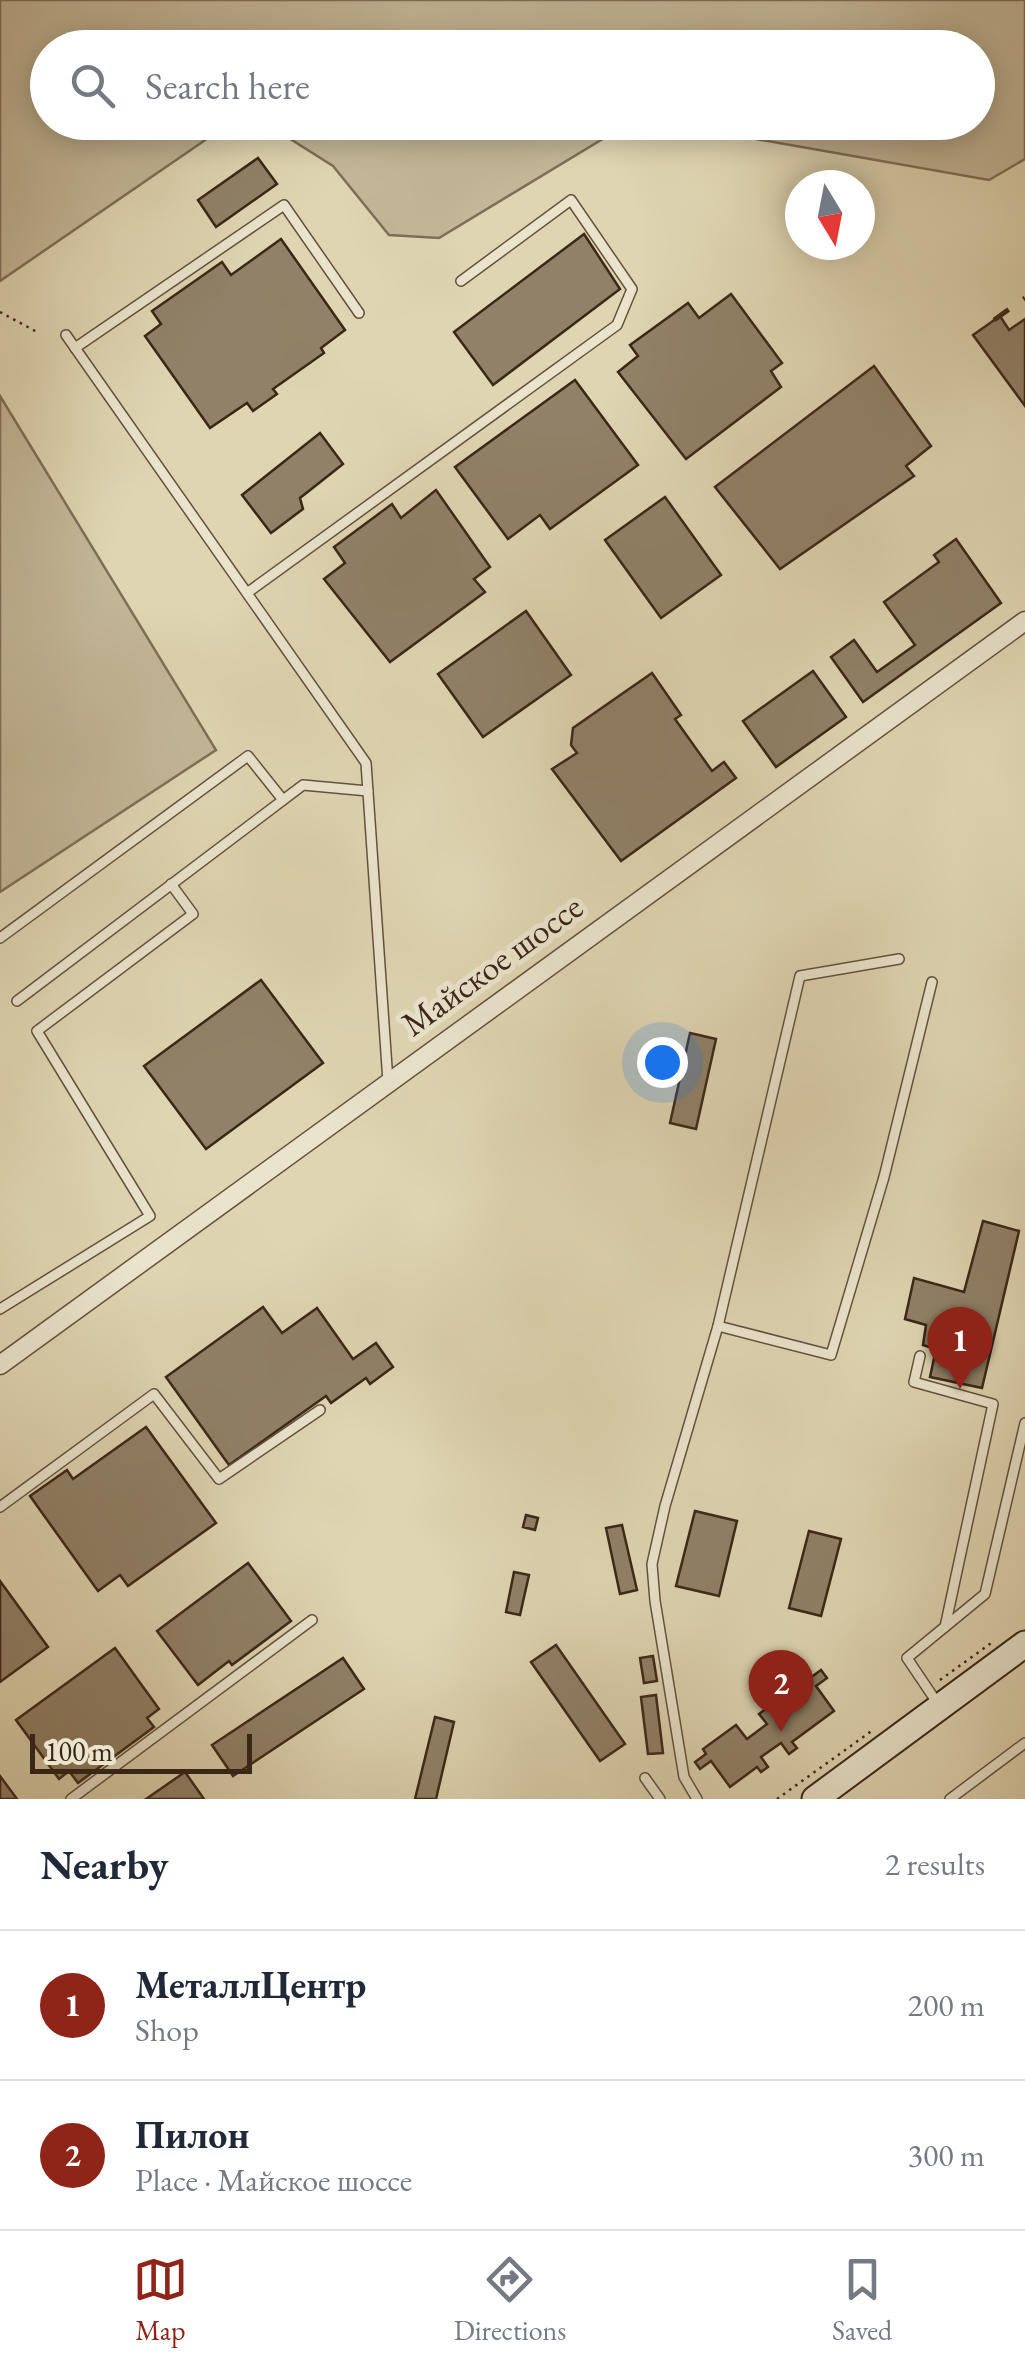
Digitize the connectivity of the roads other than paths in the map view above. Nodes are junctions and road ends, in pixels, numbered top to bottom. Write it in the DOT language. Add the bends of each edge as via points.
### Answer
graph roads {
  1 [pos="461,281"];
  2 [pos="359,313"];
  3 [pos="66,335"];
  4 [pos="75,348"];
  5 [pos="247,593"];
  6 [pos="1025,621"];
  7 [pos="368,792"];
  8 [pos="283,800"];
  9 [pos="171,884"];
  10 [pos="0,938"];
  11 [pos="899,959"];
  12 [pos="932,982"];
  13 [pos="16,1000"];
  14 [pos="388,1083"];
  15 [pos="0,1309"];
  16 [pos="718,1326"];
  17 [pos="920,1356"];
  18 [pos="0,1365"];
  19 [pos="320,1410"];
  20 [pos="1025,1423"];
  21 [pos="0,1507"];
  22 [pos="312,1620"];
  23 [pos="945,1627"];
  24 [pos="1025,1644"];
  25 [pos="934,1698"];
  26 [pos="1025,1743"];
  27 [pos="645,1778"];
  28 [pos="71,1799"];
  29 [pos="660,1799"];
  30 [pos="697,1799"];
  31 [pos="815,1799"];
  32 [pos="950,1799"];
  1 -- 5 [label="lane" via="571,200 632,289 617,325"];
  2 -- 4 [label="lane" via="284,205"];
  3 -- 4 [label="lane"];
  4 -- 5 [label="lane"];
  5 -- 7 [label="lane" via="366,763"];
  6 -- 14 [label="street, Майское шоссе"];
  7 -- 8 [label="lane" via="303,785"];
  7 -- 14 [label="lane"];
  8 -- 9 [label="lane"];
  8 -- 10 [label="lane" via="248,756"];
  9 -- 13 [label="lane"];
  9 -- 15 [label="lane" via="193,914 37,1032 150,1216"];
  11 -- 16 [label="lane" via="800,976"];
  12 -- 16 [label="lane" via="831,1355"];
  14 -- 18 [label="street, Майское шоссе"];
  16 -- 30 [label="lane" via="652,1564 684,1777"];
  17 -- 23 [label="lane" via="914,1382 993,1404"];
  19 -- 21 [label="lane" via="218,1479 154,1394"];
  20 -- 23 [label="lane" via="985,1594"];
  22 -- 28 [label="lane"];
  23 -- 25 [label="lane" via="907,1658"];
  24 -- 25 [label="street"];
  25 -- 31 [label="street"];
  26 -- 32 [label="lane"];
  27 -- 29 [label="lane"];
}
